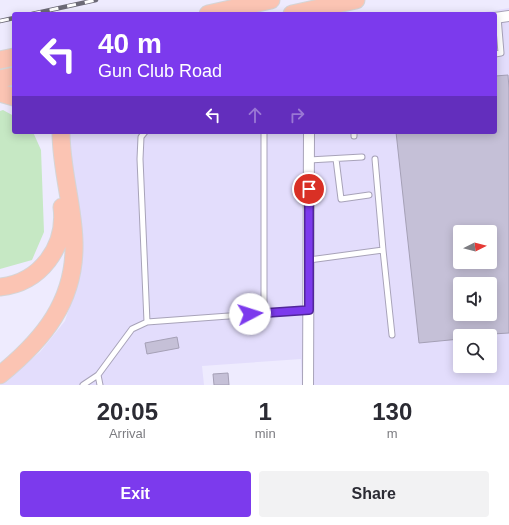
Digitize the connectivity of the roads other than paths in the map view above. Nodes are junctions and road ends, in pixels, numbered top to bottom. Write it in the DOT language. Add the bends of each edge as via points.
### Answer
graph roads {
  1 [pos="271,0"];
  2 [pos="356,0"];
  3 [pos="300,10"];
  4 [pos="217,12"];
  5 [pos="509,16"];
  6 [pos="497,17"];
  7 [pos="497,24"];
  8 [pos="497,54"];
  9 [pos="12,57"];
  10 [pos="0,60"];
  11 [pos="12,76"];
  12 [pos="0,79"];
  13 [pos="0,93"];
  14 [pos="12,96"];
  15 [pos="55,134"];
  16 [pos="143,134"];
  17 [pos="264,134"];
  18 [pos="310,134"];
  19 [pos="362,157"];
  20 [pos="336,159"];
  21 [pos="375,159"];
  22 [pos="309,160"];
  23 [pos="369,195"];
  24 [pos="383,250"];
  25 [pos="309,260"];
  26 [pos="0,288"];
  27 [pos="309,310"];
  28 [pos="264,312"];
  29 [pos="147,322"];
  30 [pos="392,335"];
  31 [pos="0,375"];
  32 [pos="98,375"];
  33 [pos="83,385"];
  34 [pos="100,385"];
  35 [pos="308,385"];
  1 -- 4 [label="main road"];
  2 -- 3 [label="main road"];
  5 -- 6 [label="street"];
  7 -- 8 [label="lane" via="501,53"];
  9 -- 10 [label="main road"];
  11 -- 12 [label="main road"];
  13 -- 14 [label="main road"];
  15 -- 26 [label="main road" via="62,211 58,244 41,269 28,279"];
  15 -- 31 [label="main road" via="74,241 72,272 64,300 56,315 27,353"];
  16 -- 29 [label="lane" via="140,159"];
  17 -- 28 [label="lane"];
  18 -- 22 [label="street"];
  19 -- 20 [label="lane"];
  20 -- 22 [label="lane"];
  20 -- 23 [label="lane" via="341,199"];
  21 -- 24 [label="lane"];
  22 -- 25 [label="street"];
  24 -- 25 [label="lane"];
  24 -- 30 [label="lane"];
  25 -- 27 [label="street"];
  27 -- 28 [label="lane"];
  27 -- 35 [label="street"];
  28 -- 29 [label="lane"];
  29 -- 32 [label="lane" via="132,329"];
  32 -- 33 [label="lane"];
  32 -- 34 [label="lane"];
}
